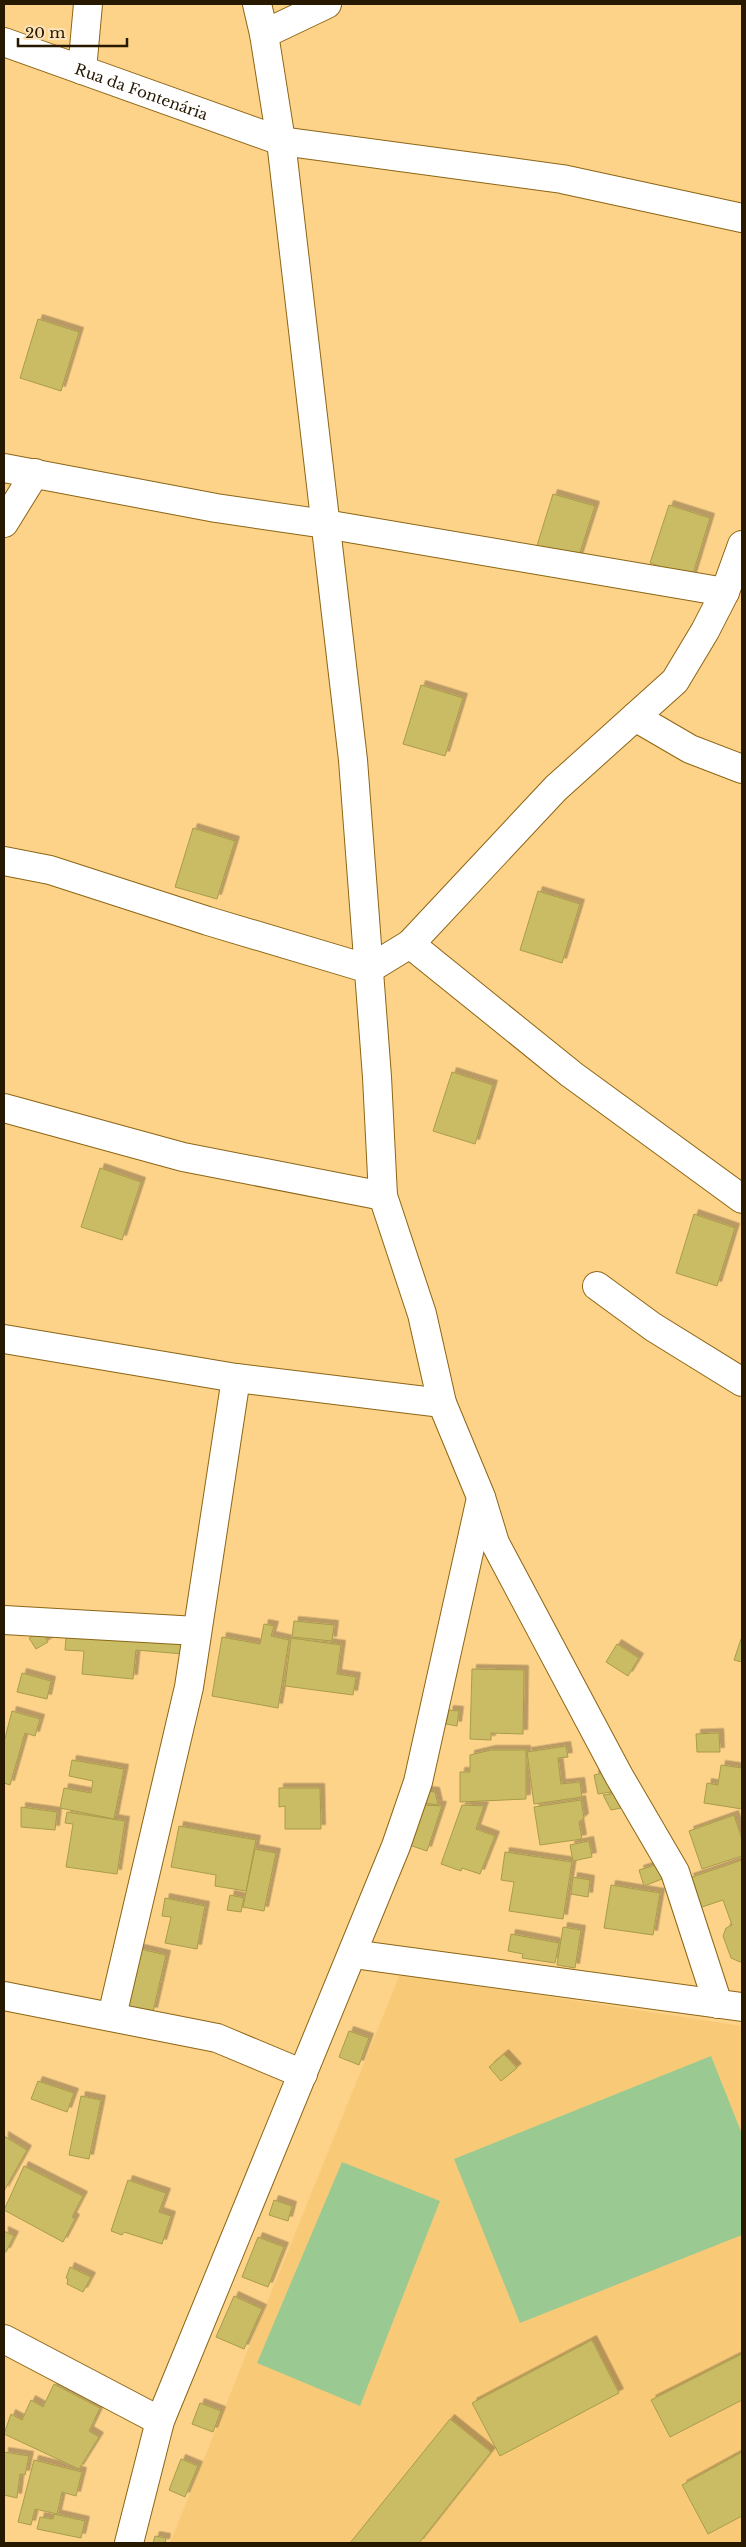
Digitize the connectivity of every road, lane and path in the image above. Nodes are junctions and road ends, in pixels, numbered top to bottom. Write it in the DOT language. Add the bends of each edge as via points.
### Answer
graph roads {
  1 [pos="88,4"];
  2 [pos="257,4"];
  3 [pos="326,4"];
  4 [pos="264,34"];
  5 [pos="4,42"];
  6 [pos="82,70"];
  7 [pos="280,141"];
  8 [pos="742,218"];
  9 [pos="4,468"];
  10 [pos="36,473"];
  11 [pos="4,523"];
  12 [pos="324,524"];
  13 [pos="742,545"];
  14 [pos="725,592"];
  15 [pos="635,717"];
  16 [pos="742,769"];
  17 [pos="4,861"];
  18 [pos="410,944"];
  19 [pos="369,970"];
  20 [pos="4,1108"];
  21 [pos="383,1196"];
  22 [pos="742,1198"];
  23 [pos="597,1286"];
  24 [pos="4,1339"];
  25 [pos="236,1378"];
  26 [pos="742,1382"];
  27 [pos="442,1403"];
  28 [pos="481,1497"];
  29 [pos="4,1620"];
  30 [pos="197,1631"];
  31 [pos="353,1954"];
  32 [pos="4,1996"];
  33 [pos="730,2006"];
  34 [pos="112,2016"];
  35 [pos="303,2074"];
  36 [pos="4,2339"];
  37 [pos="160,2421"];
  38 [pos="129,2543"];
  1 -- 6 [label="street"];
  2 -- 4 [label="street"];
  3 -- 4 [label="street"];
  4 -- 7 [label="street"];
  5 -- 6 [label="street, Rua da Fontenária"];
  6 -- 7 [label="street, Rua da Fontenária"];
  7 -- 8 [label="street, Rua da Fontenária" via="562,179"];
  7 -- 12 [label="street"];
  9 -- 10 [label="street"];
  10 -- 11 [label="street"];
  10 -- 12 [label="street" via="216,508"];
  12 -- 14 [label="street"];
  12 -- 19 [label="street" via="353,760"];
  13 -- 14 [label="street"];
  14 -- 15 [label="street" via="675,681"];
  15 -- 16 [label="street" via="690,749"];
  15 -- 18 [label="street" via="556,788"];
  17 -- 19 [label="street" via="50,870"];
  18 -- 19 [label="street"];
  18 -- 22 [label="street" via="571,1074"];
  19 -- 21 [label="street"];
  20 -- 21 [label="street" via="183,1157"];
  21 -- 27 [label="street" via="422,1314"];
  23 -- 26 [label="street" via="653,1327"];
  24 -- 25 [label="street"];
  25 -- 27 [label="street"];
  25 -- 30 [label="street"];
  27 -- 28 [label="street"];
  28 -- 31 [label="street" via="418,1782"];
  28 -- 33 [label="street" via="495,1543 619,1776 676,1872"];
  29 -- 30 [label="street"];
  30 -- 34 [label="street" via="189,1687"];
  31 -- 33 [label="street"];
  31 -- 35 [label="street"];
  32 -- 34 [label="street"];
  34 -- 35 [label="street" via="218,2038"];
  35 -- 37 [label="street"];
  36 -- 37 [label="street"];
  37 -- 38 [label="street"];
}
